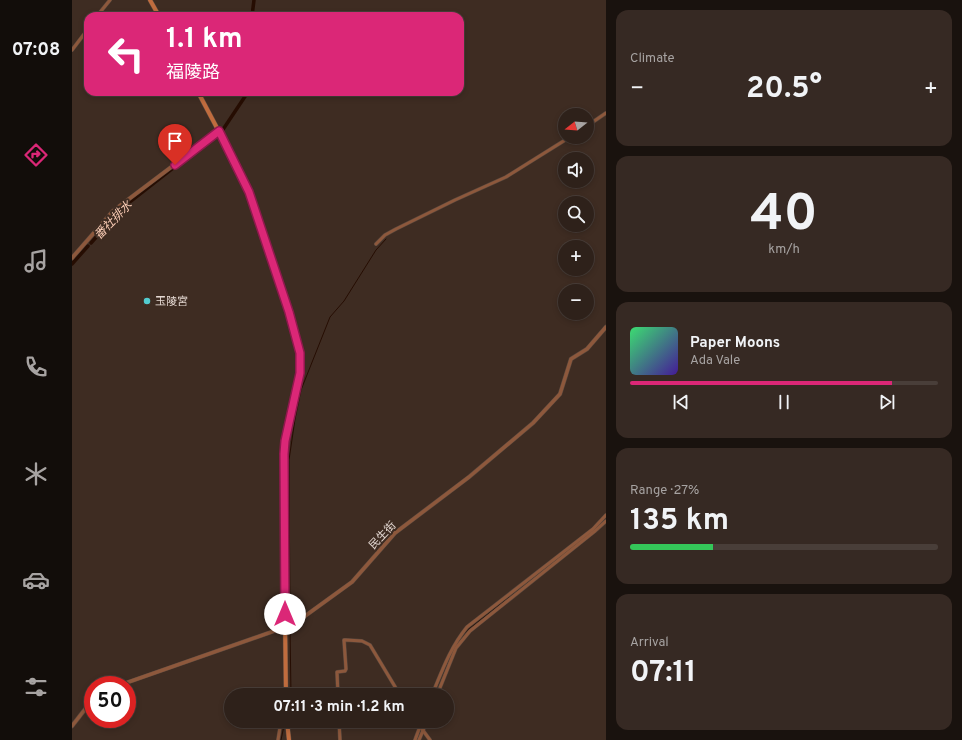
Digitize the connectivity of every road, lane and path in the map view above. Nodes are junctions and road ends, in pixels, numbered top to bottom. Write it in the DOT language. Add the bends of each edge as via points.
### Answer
graph roads {
  1 [pos="110,0"];
  2 [pos="150,0"];
  3 [pos="101,12"];
  4 [pos="157,12"];
  5 [pos="84,34"];
  6 [pos="72,50"];
  7 [pos="200,96"];
  8 [pos="606,113"];
  9 [pos="594,121"];
  10 [pos="219,131"];
  11 [pos="559,144"];
  12 [pos="376,244"];
  13 [pos="72,258"];
  14 [pos="606,328"];
  15 [pos="606,515"];
  16 [pos="606,521"];
  17 [pos="285,627"];
  18 [pos="136,679"];
  19 [pos="286,688"];
  20 [pos="338,688"];
  21 [pos="396,688"];
  22 [pos="435,688"];
  23 [pos="440,688"];
  24 [pos="84,711"];
  25 [pos="72,726"];
  26 [pos="280,728"];
  27 [pos="288,728"];
  28 [pos="339,728"];
  29 [pos="421,729"];
  30 [pos="278,740"];
  31 [pos="289,740"];
  32 [pos="340,740"];
  33 [pos="415,740"];
  34 [pos="419,740"];
  35 [pos="430,740"];
  1 -- 3 [label="street"];
  2 -- 4 [label="main road"];
  5 -- 6 [label="street"];
  7 -- 10 [label="main road"];
  8 -- 9 [label="street"];
  10 -- 13 [label="street" via="113,210"];
  10 -- 17 [label="main road" via="247,188 289,312 300,353 300,373 284,454"];
  11 -- 12 [label="street" via="506,177 396,229"];
  14 -- 17 [label="street, 民生街" via="588,349 572,359 560,394 533,423 395,533 352,582 294,624"];
  15 -- 22 [label="street" via="593,529 467,627 448,656"];
  16 -- 23 [label="street" via="470,631 456,648"];
  17 -- 18 [label="street, 民生街"];
  17 -- 19 [label="main road"];
  20 -- 21 [label="street" via="337,672 345,670 344,640 348,640 362,641 370,645"];
  24 -- 25 [label="street"];
  26 -- 30 [label="street"];
  27 -- 31 [label="main road"];
  28 -- 32 [label="street"];
  29 -- 33 [label="street"];
  29 -- 34 [label="street"];
  29 -- 35 [label="street"];
}
